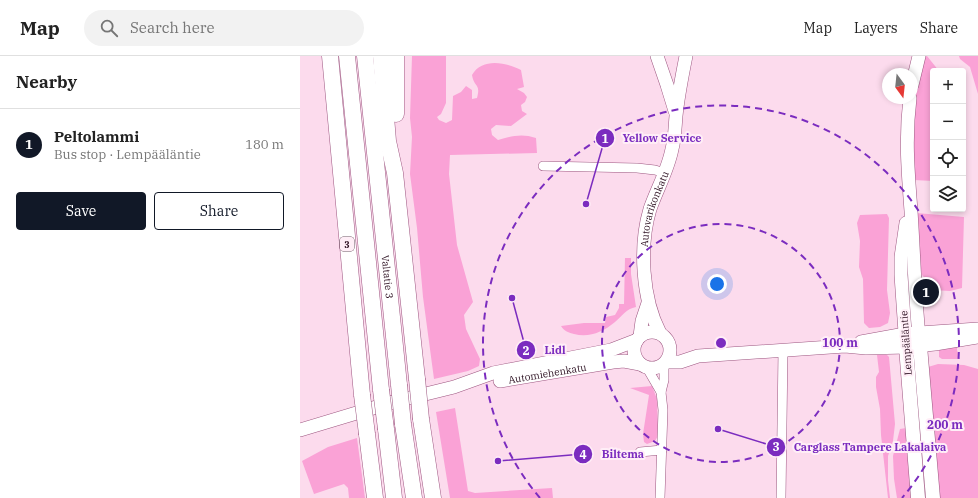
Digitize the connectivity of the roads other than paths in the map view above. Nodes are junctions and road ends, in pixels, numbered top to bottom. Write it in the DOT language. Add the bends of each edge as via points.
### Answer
graph roads {
  1 [pos="325,56"];
  2 [pos="330,56"];
  3 [pos="347,56"];
  4 [pos="365,56"];
  5 [pos="381,56"];
  6 [pos="396,56"];
  7 [pos="657,56"];
  8 [pos="686,56"];
  9 [pos="919,56"];
  10 [pos="916,68"];
  11 [pos="332,92"];
  12 [pos="909,104"];
  13 [pos="676,116"];
  14 [pos="544,166"];
  15 [pos="665,173"];
  16 [pos="396,174"];
  17 [pos="648,303"];
  18 [pos="978,329"];
  19 [pos="978,337"];
  20 [pos="639,338"];
  21 [pos="665,338"];
  22 [pos="913,340"];
  23 [pos="783,350"];
  24 [pos="698,356"];
  25 [pos="665,363"];
  26 [pos="644,366"];
  27 [pos="454,388"];
  28 [pos="661,392"];
  29 [pos="345,417"];
  30 [pos="300,430"];
  31 [pos="300,440"];
  32 [pos="662,450"];
  33 [pos="640,452"];
  34 [pos="375,498"];
  35 [pos="394,498"];
  36 [pos="414,498"];
  37 [pos="433,498"];
  38 [pos="660,498"];
  39 [pos="781,498"];
  40 [pos="918,498"];
  41 [pos="933,498"];
  1 -- 11 [label="highway"];
  2 -- 11 [label="highway, 3"];
  3 -- 35 [label="highway, Valtatie 3, bridge"];
  4 -- 36 [label="highway, Valtatie 3, bridge" via="403,424"];
  5 -- 16 [label="highway" via="388,141"];
  6 -- 16 [label="highway"];
  7 -- 13 [label="main road, Autovarikonkatu" via="668,84"];
  8 -- 13 [label="main road, Autovarikonkatu"];
  9 -- 10 [label="main road"];
  11 -- 34 [label="highway, 3, bridge" via="362,395"];
  12 -- 22 [label="main road, Lempääläntie" via="906,124 908,189 901,257"];
  13 -- 15 [label="main road, Autovarikonkatu" via="672,150"];
  14 -- 15 [label="street" via="637,168"];
  15 -- 17 [label="main road, Autovarikonkatu" via="651,207 645,234 644,265"];
  16 -- 37 [label="highway, bridge" via="421,419"];
  17 -- 20 [label="main road, Autovarikonkatu"];
  17 -- 21 [label="main road, Autovarikonkatu" via="654,321"];
  18 -- 22 [label="main road"];
  19 -- 22 [label="main road"];
  20 -- 21 [label="main road" via="650,332"];
  20 -- 26 [label="main road" via="634,350 637,360"];
  20 -- 27 [label="main road, Automiehenkatu" via="611,350 492,374"];
  21 -- 24 [label="main road" via="678,350"];
  21 -- 25 [label="main road" via="670,354"];
  22 -- 23 [label="main road" via="866,348 847,346"];
  22 -- 40 [label="main road, Lempääläntie"];
  22 -- 41 [label="main road, Lempääläntie"];
  23 -- 24 [label="main road"];
  23 -- 39 [label="street"];
  24 -- 25 [label="main road" via="680,362"];
  25 -- 26 [label="main road" via="653,368"];
  25 -- 28 [label="street"];
  26 -- 27 [label="main road, Automiehenkatu" via="624,361 613,362"];
  26 -- 28 [label="street"];
  27 -- 29 [label="main road, Automiehenkatu" via="393,402"];
  28 -- 32 [label="street"];
  29 -- 30 [label="main road, Automiehenkatu"];
  29 -- 31 [label="main road, Automiehenkatu"];
  32 -- 33 [label="street"];
  32 -- 38 [label="street"];
}
